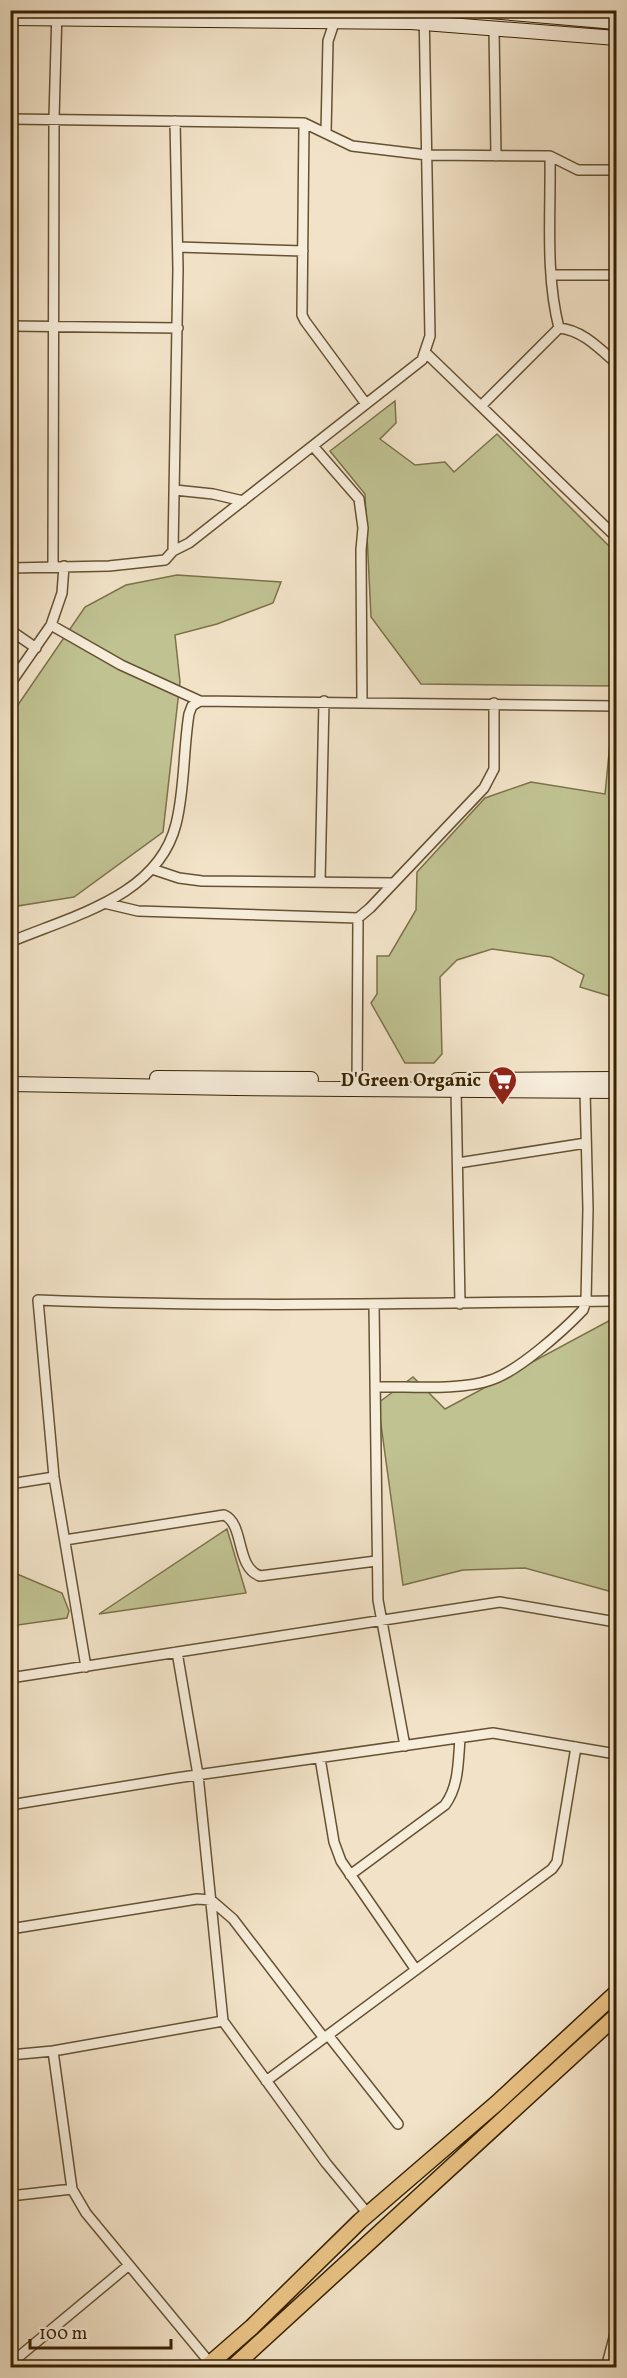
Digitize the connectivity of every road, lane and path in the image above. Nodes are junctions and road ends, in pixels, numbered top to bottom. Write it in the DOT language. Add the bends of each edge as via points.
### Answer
graph roads {
  1 [pos="478,10"];
  2 [pos="57,14"];
  3 [pos="424,17"];
  4 [pos="10,18"];
  5 [pos="336,20"];
  6 [pos="616,22"];
  7 [pos="494,29"];
  8 [pos="616,38"];
  9 [pos="54,118"];
  10 [pos="10,119"];
  11 [pos="175,121"];
  12 [pos="304,123"];
  13 [pos="326,134"];
  14 [pos="427,155"];
  15 [pos="496,156"];
  16 [pos="550,156"];
  17 [pos="616,170"];
  18 [pos="178,247"];
  19 [pos="303,251"];
  20 [pos="551,274"];
  21 [pos="616,275"];
  22 [pos="10,326"];
  23 [pos="54,327"];
  24 [pos="178,328"];
  25 [pos="559,328"];
  26 [pos="426,353"];
  27 [pos="616,363"];
  28 [pos="366,404"];
  29 [pos="481,405"];
  30 [pos="313,446"];
  31 [pos="175,490"];
  32 [pos="243,501"];
  33 [pos="616,537"];
  34 [pos="173,551"];
  35 [pos="64,566"];
  36 [pos="53,567"];
  37 [pos="10,568"];
  38 [pos="51,625"];
  39 [pos="10,630"];
  40 [pos="36,648"];
  41 [pos="10,684"];
  42 [pos="200,700"];
  43 [pos="324,701"];
  44 [pos="362,702"];
  45 [pos="494,703"];
  46 [pos="616,706"];
  47 [pos="152,869"];
  48 [pos="320,882"];
  49 [pos="393,883"];
  50 [pos="104,903"];
  51 [pos="358,918"];
  52 [pos="10,942"];
  53 [pos="10,1077"];
  54 [pos="616,1079"];
  55 [pos="10,1084"];
  56 [pos="357,1084"];
  57 [pos="456,1089"];
  58 [pos="616,1090"];
  59 [pos="585,1091"];
  60 [pos="586,1143"];
  61 [pos="458,1163"];
  62 [pos="586,1301"];
  63 [pos="616,1301"];
  64 [pos="374,1304"];
  65 [pos="460,1304"];
  66 [pos="375,1387"];
  67 [pos="54,1477"];
  68 [pos="10,1484"];
  69 [pos="65,1540"];
  70 [pos="376,1561"];
  71 [pos="383,1621"];
  72 [pos="616,1622"];
  73 [pos="177,1652"];
  74 [pos="86,1666"];
  75 [pos="10,1678"];
  76 [pos="460,1739"];
  77 [pos="405,1746"];
  78 [pos="576,1747"];
  79 [pos="616,1754"];
  80 [pos="320,1758"];
  81 [pos="198,1775"];
  82 [pos="10,1805"];
  83 [pos="350,1875"];
  84 [pos="211,1900"];
  85 [pos="10,1929"];
  86 [pos="416,1970"];
  87 [pos="616,1993"];
  88 [pos="616,2016"];
  89 [pos="223,2021"];
  90 [pos="326,2037"];
  91 [pos="53,2051"];
  92 [pos="10,2055"];
  93 [pos="266,2081"];
  94 [pos="398,2124"];
  95 [pos="72,2189"];
  96 [pos="10,2196"];
  97 [pos="368,2214"];
  98 [pos="129,2265"];
  99 [pos="616,2330"];
  100 [pos="10,2364"];
  101 [pos="207,2365"];
  102 [pos="237,2366"];
  103 [pos="606,2367"];
  1 -- 6 [label="street"];
  2 -- 4 [label="street"];
  2 -- 5 [label="street"];
  2 -- 9 [label="street"];
  3 -- 5 [label="street"];
  3 -- 7 [label="street"];
  3 -- 14 [label="street"];
  5 -- 13 [label="street" via="328,41"];
  7 -- 8 [label="street"];
  7 -- 15 [label="street"];
  9 -- 10 [label="street"];
  9 -- 11 [label="street"];
  9 -- 23 [label="street"];
  11 -- 12 [label="street"];
  11 -- 18 [label="street"];
  12 -- 13 [label="street"];
  12 -- 19 [label="street"];
  13 -- 14 [label="street" via="352,146"];
  14 -- 15 [label="street"];
  14 -- 26 [label="street" via="430,336"];
  15 -- 16 [label="street"];
  16 -- 17 [label="street" via="578,170"];
  16 -- 20 [label="street"];
  18 -- 19 [label="street"];
  18 -- 24 [label="street"];
  19 -- 28 [label="street" via="302,315"];
  20 -- 21 [label="street"];
  20 -- 25 [label="street"];
  22 -- 23 [label="street"];
  23 -- 24 [label="street"];
  23 -- 36 [label="street"];
  24 -- 31 [label="street"];
  25 -- 27 [label="street" via="583,335"];
  25 -- 29 [label="street"];
  26 -- 28 [label="street"];
  26 -- 29 [label="street"];
  28 -- 30 [label="street"];
  29 -- 33 [label="street"];
  30 -- 32 [label="street"];
  30 -- 44 [label="street" via="359,499 363,528"];
  31 -- 32 [label="street"];
  31 -- 34 [label="street"];
  32 -- 34 [label="street"];
  34 -- 35 [label="street" via="165,560"];
  35 -- 36 [label="street"];
  35 -- 38 [label="street" via="62,593"];
  36 -- 37 [label="street"];
  38 -- 40 [label="street"];
  38 -- 42 [label="street" via="121,665"];
  39 -- 40 [label="street"];
  40 -- 41 [label="street"];
  42 -- 43 [label="street"];
  42 -- 47 [label="street" via="189,714 176,826 163,857"];
  43 -- 44 [label="street"];
  43 -- 48 [label="street"];
  44 -- 45 [label="street"];
  45 -- 46 [label="street"];
  45 -- 49 [label="street" via="494,769 484,788"];
  47 -- 48 [label="street" via="202,881"];
  47 -- 50 [label="street" via="139,883"];
  48 -- 49 [label="street"];
  49 -- 51 [label="street"];
  50 -- 51 [label="street" via="138,911"];
  50 -- 52 [label="street"];
  51 -- 56 [label="street"];
  53 -- 56 [label="street"];
  54 -- 56 [label="street"];
  55 -- 56 [label="street"];
  56 -- 57 [label="street"];
  57 -- 59 [label="street"];
  57 -- 61 [label="street"];
  58 -- 59 [label="street"];
  59 -- 60 [label="street"];
  60 -- 61 [label="street"];
  60 -- 62 [label="street"];
  61 -- 65 [label="street"];
  62 -- 63 [label="street"];
  62 -- 65 [label="street"];
  62 -- 66 [label="street" via="571,1321 517,1367 499,1377 468,1385"];
  64 -- 65 [label="street"];
  64 -- 66 [label="street"];
  64 -- 67 [label="street" via="38,1300"];
  66 -- 70 [label="street"];
  67 -- 68 [label="street"];
  67 -- 69 [label="street"];
  69 -- 70 [label="street" via="220,1514 232,1521 248,1568 260,1576"];
  69 -- 74 [label="street"];
  70 -- 71 [label="street"];
  71 -- 72 [label="street" via="500,1602"];
  71 -- 73 [label="street"];
  71 -- 77 [label="street"];
  73 -- 74 [label="street"];
  73 -- 81 [label="street"];
  74 -- 75 [label="street"];
  76 -- 77 [label="street"];
  76 -- 78 [label="street" via="493,1733"];
  76 -- 83 [label="street" via="456,1780 445,1805"];
  77 -- 80 [label="street"];
  78 -- 79 [label="street"];
  78 -- 86 [label="street" via="557,1862 552,1869"];
  80 -- 81 [label="street"];
  80 -- 83 [label="street" via="334,1842"];
  81 -- 82 [label="street"];
  81 -- 84 [label="street"];
  83 -- 86 [label="street"];
  84 -- 85 [label="street"];
  84 -- 89 [label="street"];
  84 -- 90 [label="street" via="233,1920"];
  86 -- 90 [label="street"];
  87 -- 97 [label="main road"];
  88 -- 102 [label="main road"];
  89 -- 91 [label="street"];
  89 -- 93 [label="street"];
  90 -- 93 [label="street"];
  90 -- 94 [label="street"];
  91 -- 92 [label="street"];
  91 -- 95 [label="street"];
  93 -- 97 [label="street"];
  95 -- 96 [label="street"];
  95 -- 98 [label="street" via="86,2213"];
  97 -- 101 [label="main road" via="252,2327"];
  98 -- 100 [label="street"];
  98 -- 101 [label="street"];
  99 -- 103 [label="street"];
}
